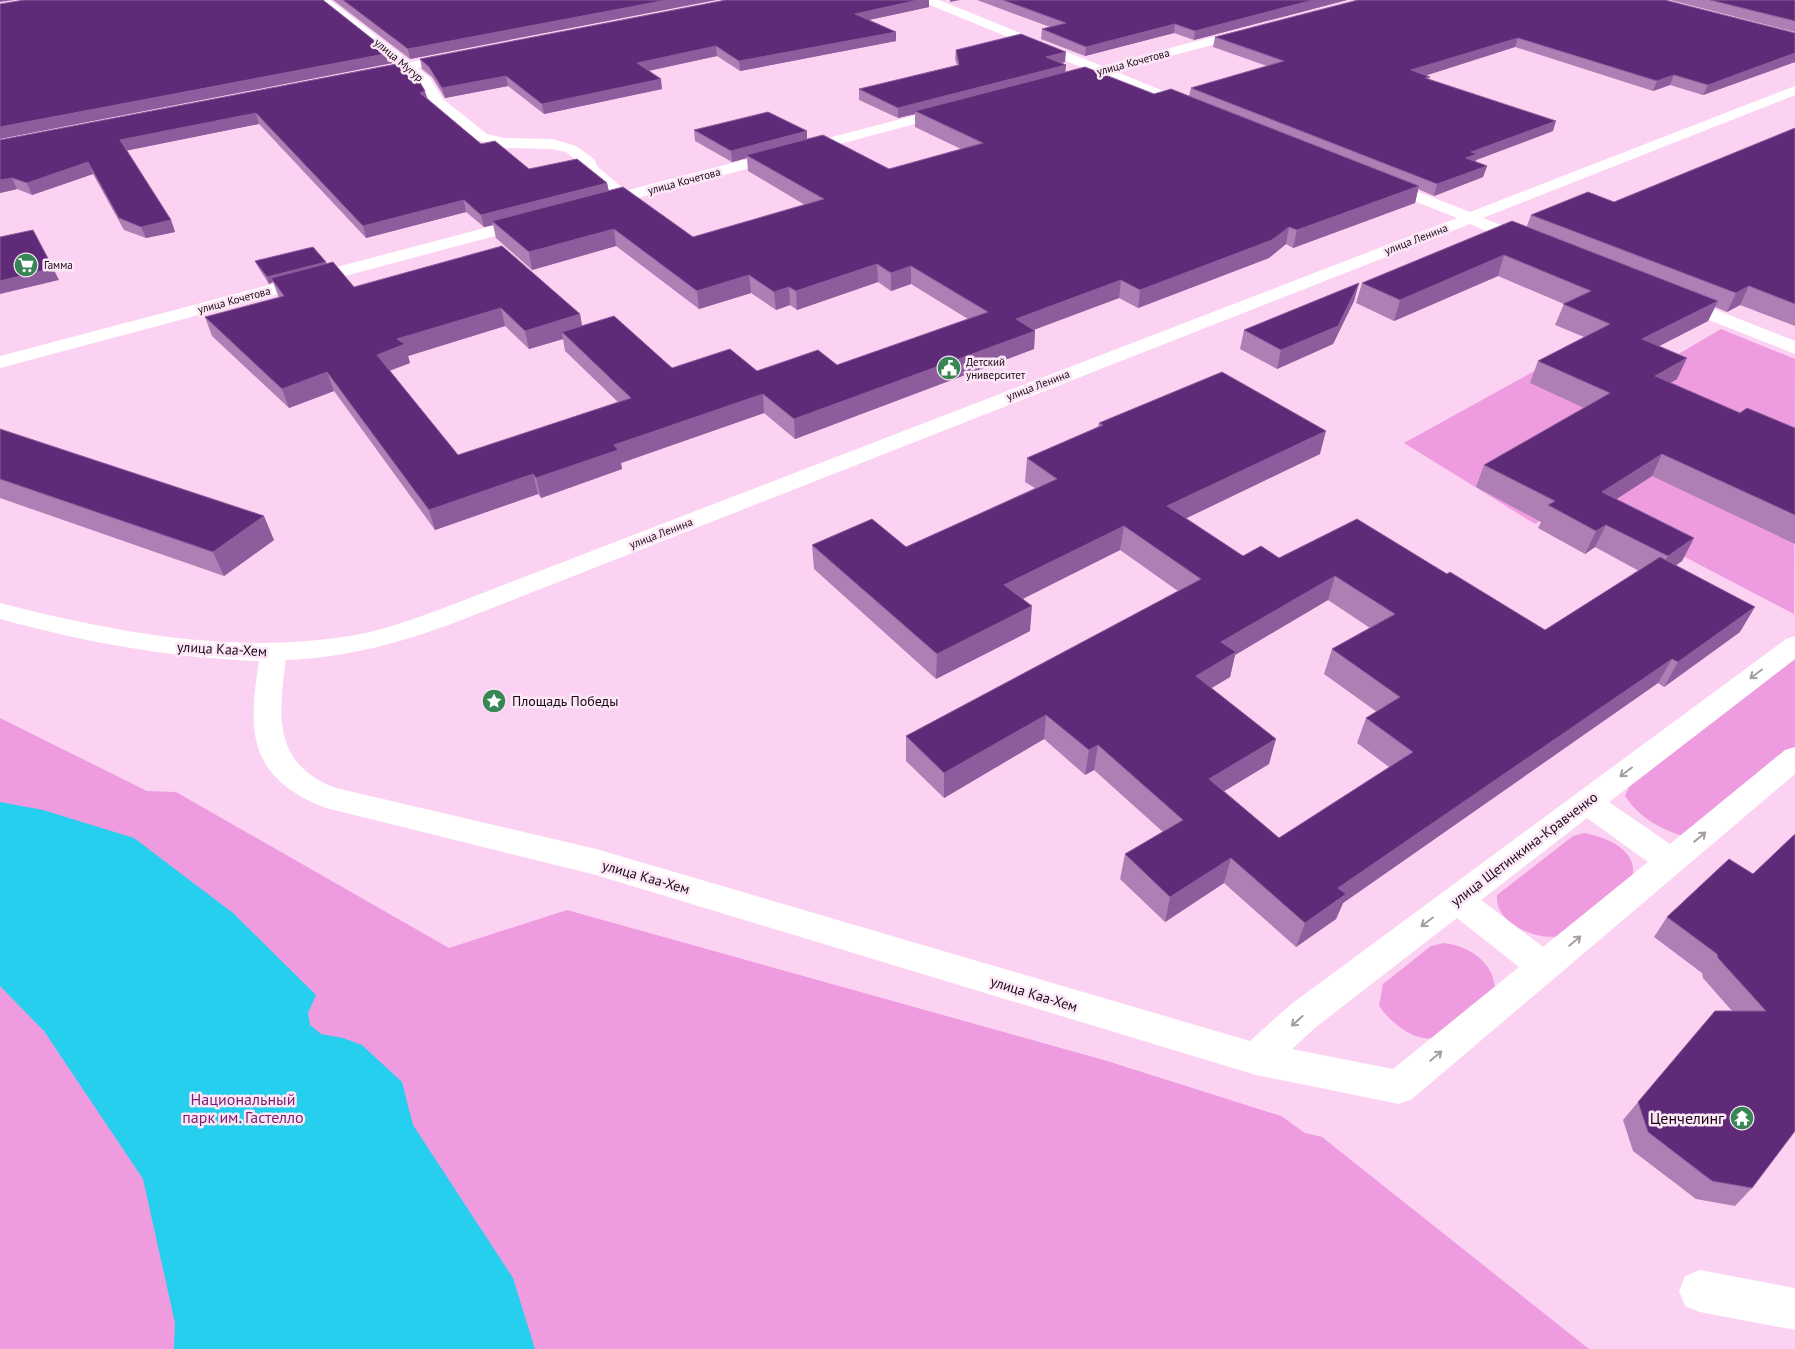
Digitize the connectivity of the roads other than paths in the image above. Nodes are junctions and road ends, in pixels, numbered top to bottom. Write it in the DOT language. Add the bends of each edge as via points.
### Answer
graph roads {
  1 [pos="323,0"];
  2 [pos="929,0"];
  3 [pos="1261,28"];
  4 [pos="411,50"];
  5 [pos="392,53"];
  6 [pos="475,53"];
  7 [pos="372,57"];
  8 [pos="408,66"];
  9 [pos="1102,70"];
  10 [pos="359,76"];
  11 [pos="1046,84"];
  12 [pos="1795,90"];
  13 [pos="964,106"];
  14 [pos="1204,112"];
  15 [pos="1367,177"];
  16 [pos="624,196"];
  17 [pos="586,206"];
  18 [pos="548,217"];
  19 [pos="1470,218"];
  20 [pos="1545,248"];
  21 [pos="1664,296"];
  22 [pos="1795,348"];
  23 [pos="0,362"];
  24 [pos="0,611"];
  25 [pos="1795,645"];
  26 [pos="274,651"];
  27 [pos="1795,758"];
  28 [pos="1586,802"];
  29 [pos="1671,861"];
  30 [pos="1457,900"];
  31 [pos="1544,966"];
  32 [pos="1256,1059"];
  33 [pos="1700,1292"];
  34 [pos="1795,1309"];
  1 -- 5 [label="street, улица Мугур"];
  2 -- 9 [label="street"];
  3 -- 9 [label="street, улица Кочетова"];
  4 -- 5 [label="street"];
  5 -- 7 [label="street"];
  5 -- 8 [label="street, улица Мугур"];
  6 -- 8 [label="street"];
  8 -- 10 [label="street"];
  8 -- 16 [label="street, улица Мугур" via="424,81 438,102 482,137 504,143 553,144 571,149"];
  9 -- 11 [label="street, улица Кочетова"];
  9 -- 14 [label="street"];
  12 -- 19 [label="street, улица Ленина"];
  13 -- 16 [label="street, улица Кочетова"];
  15 -- 19 [label="street"];
  16 -- 17 [label="street, улица Кочетова"];
  18 -- 23 [label="street, улица Кочетова"];
  19 -- 20 [label="street"];
  19 -- 26 [label="street, улица Ленина" via="417,627 349,645"];
  21 -- 22 [label="street"];
  24 -- 26 [label="street, улица Каа-Хем" via="118,638 206,649"];
  25 -- 28 [label="street, улица Щетинкина-Кравченко, one-way"];
  26 -- 32 [label="street, улица Каа-Хем" via="264,715 274,752 284,768 306,787 337,800 596,862"];
  29 -- 27 [label="street, one-way"];
  28 -- 29 [label="street"];
  28 -- 30 [label="street, улица Щетинкина-Кравченко"];
  31 -- 29 [label="street, one-way"];
  30 -- 31 [label="street"];
  30 -- 32 [label="street, улица Щетинкина-Кравченко, one-way" via="1303,1016"];
  32 -- 31 [label="street, улица Каа-Хем, one-way" via="1398,1087"];
  33 -- 34 [label="street"];
}
